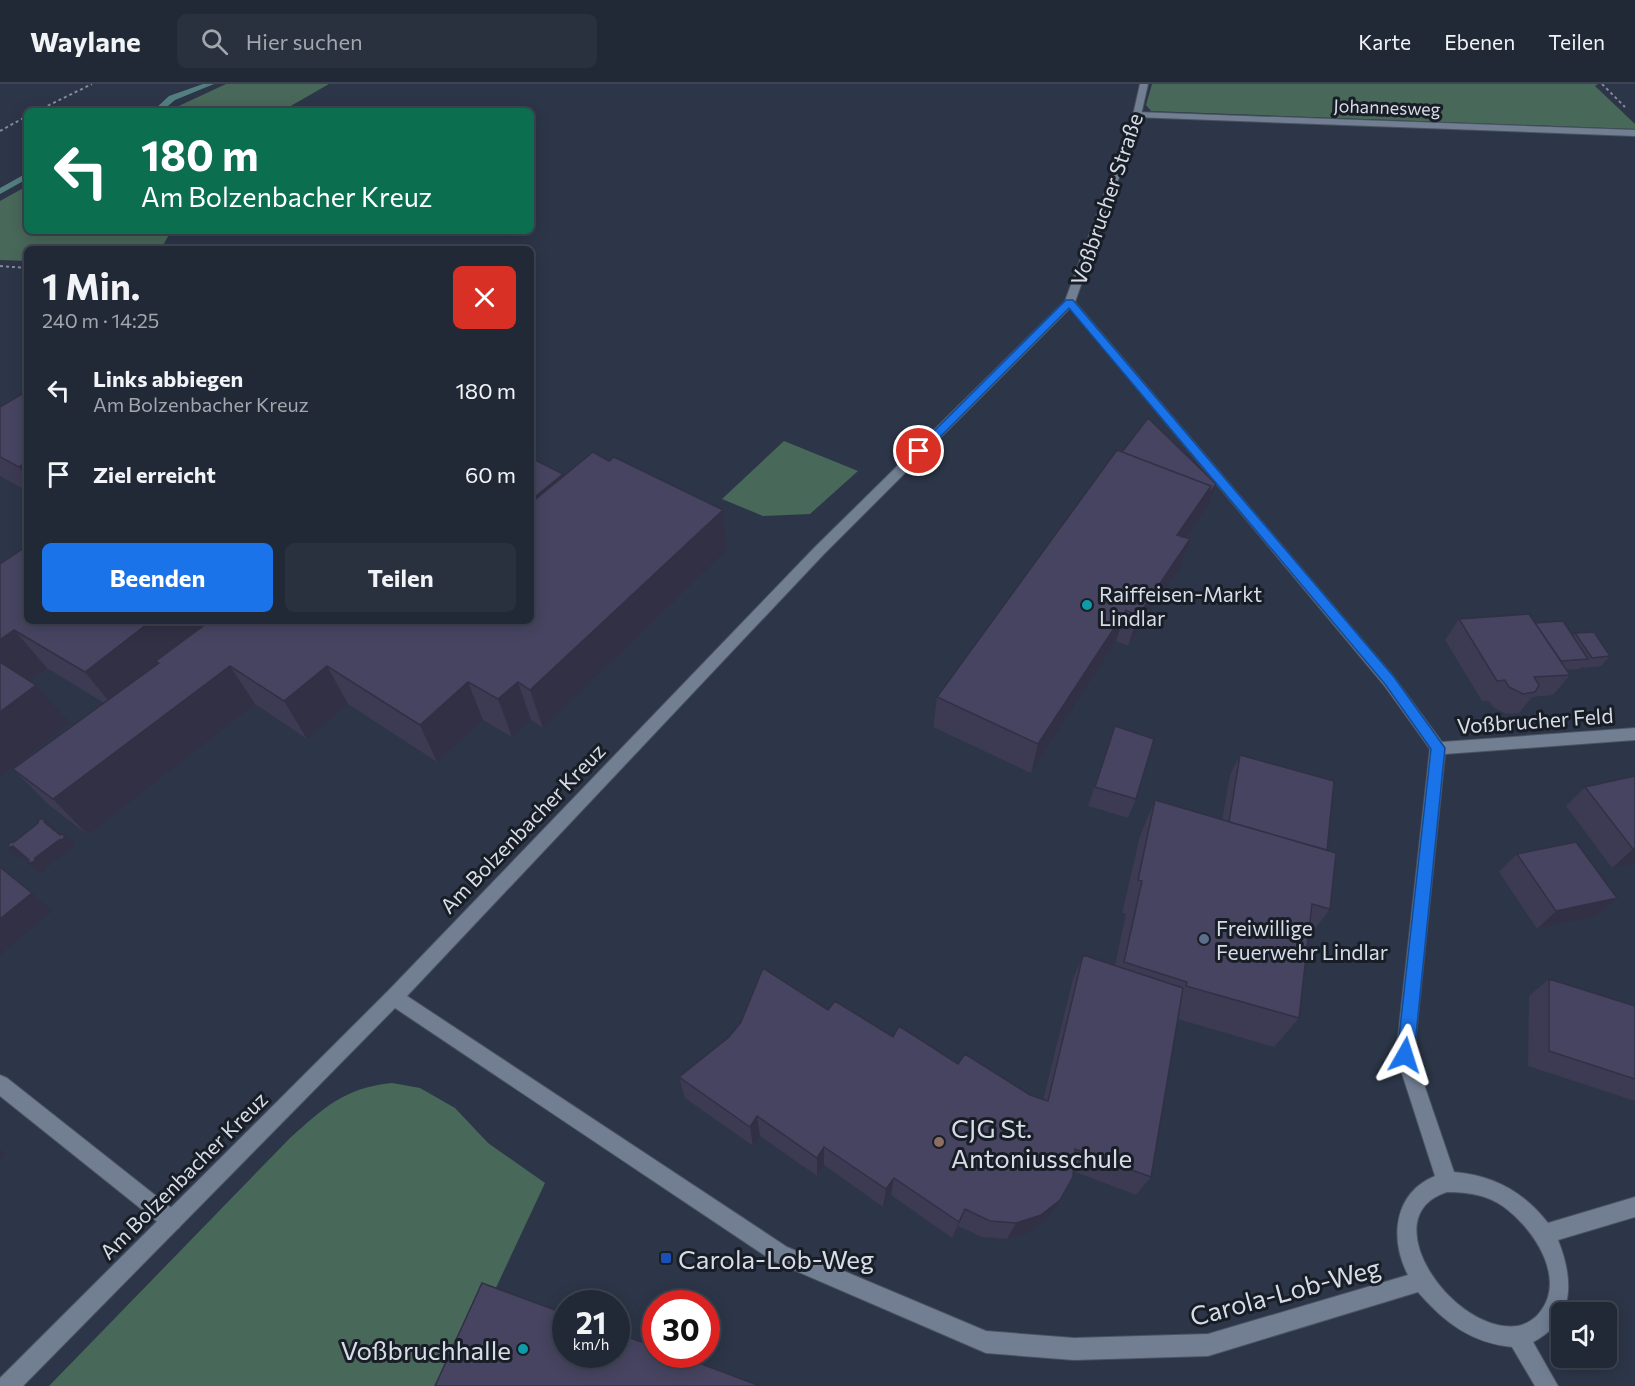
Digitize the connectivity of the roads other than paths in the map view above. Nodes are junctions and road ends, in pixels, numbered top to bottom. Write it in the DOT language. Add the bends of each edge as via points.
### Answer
graph roads {
  1 [pos="1144,84"];
  2 [pos="1137,115"];
  3 [pos="1635,132"];
  4 [pos="1070,302"];
  5 [pos="1635,734"];
  6 [pos="1438,748"];
  7 [pos="394,997"];
  8 [pos="0,1083"];
  9 [pos="1447,1182"];
  10 [pos="1635,1208"];
  11 [pos="172,1221"];
  12 [pos="1544,1234"];
  13 [pos="1421,1281"];
  14 [pos="1518,1337"];
  15 [pos="8,1386"];
  16 [pos="1547,1386"];
  1 -- 2 [label="street, Voßbrucher Straße"];
  2 -- 3 [label="street, Johannesweg"];
  2 -- 4 [label="street, Voßbrucher Straße"];
  4 -- 6 [label="street, Voßbrucher Straße" via="1389,681"];
  4 -- 7 [label="street, Am Bolzenbacher Kreuz" via="819,551"];
  5 -- 6 [label="street, Voßbrucher Feld"];
  6 -- 9 [label="street" via="1405,1055"];
  7 -- 11 [label="street, Am Bolzenbacher Kreuz"];
  7 -- 13 [label="street, Carola-Lob-Weg" via="780,1254 986,1342 1074,1349 1208,1346"];
  8 -- 11 [label="street"];
  9 -- 12 [label="street" via="1488,1187 1509,1198"];
  9 -- 13 [label="street" via="1427,1190 1413,1206 1407,1228 1410,1254"];
  10 -- 12 [label="street"];
  11 -- 15 [label="street, Am Bolzenbacher Kreuz"];
  12 -- 14 [label="street" via="1556,1261 1560,1287 1554,1310 1540,1328"];
  13 -- 14 [label="street" via="1440,1305 1465,1324 1492,1335"];
  14 -- 16 [label="street"];
}
